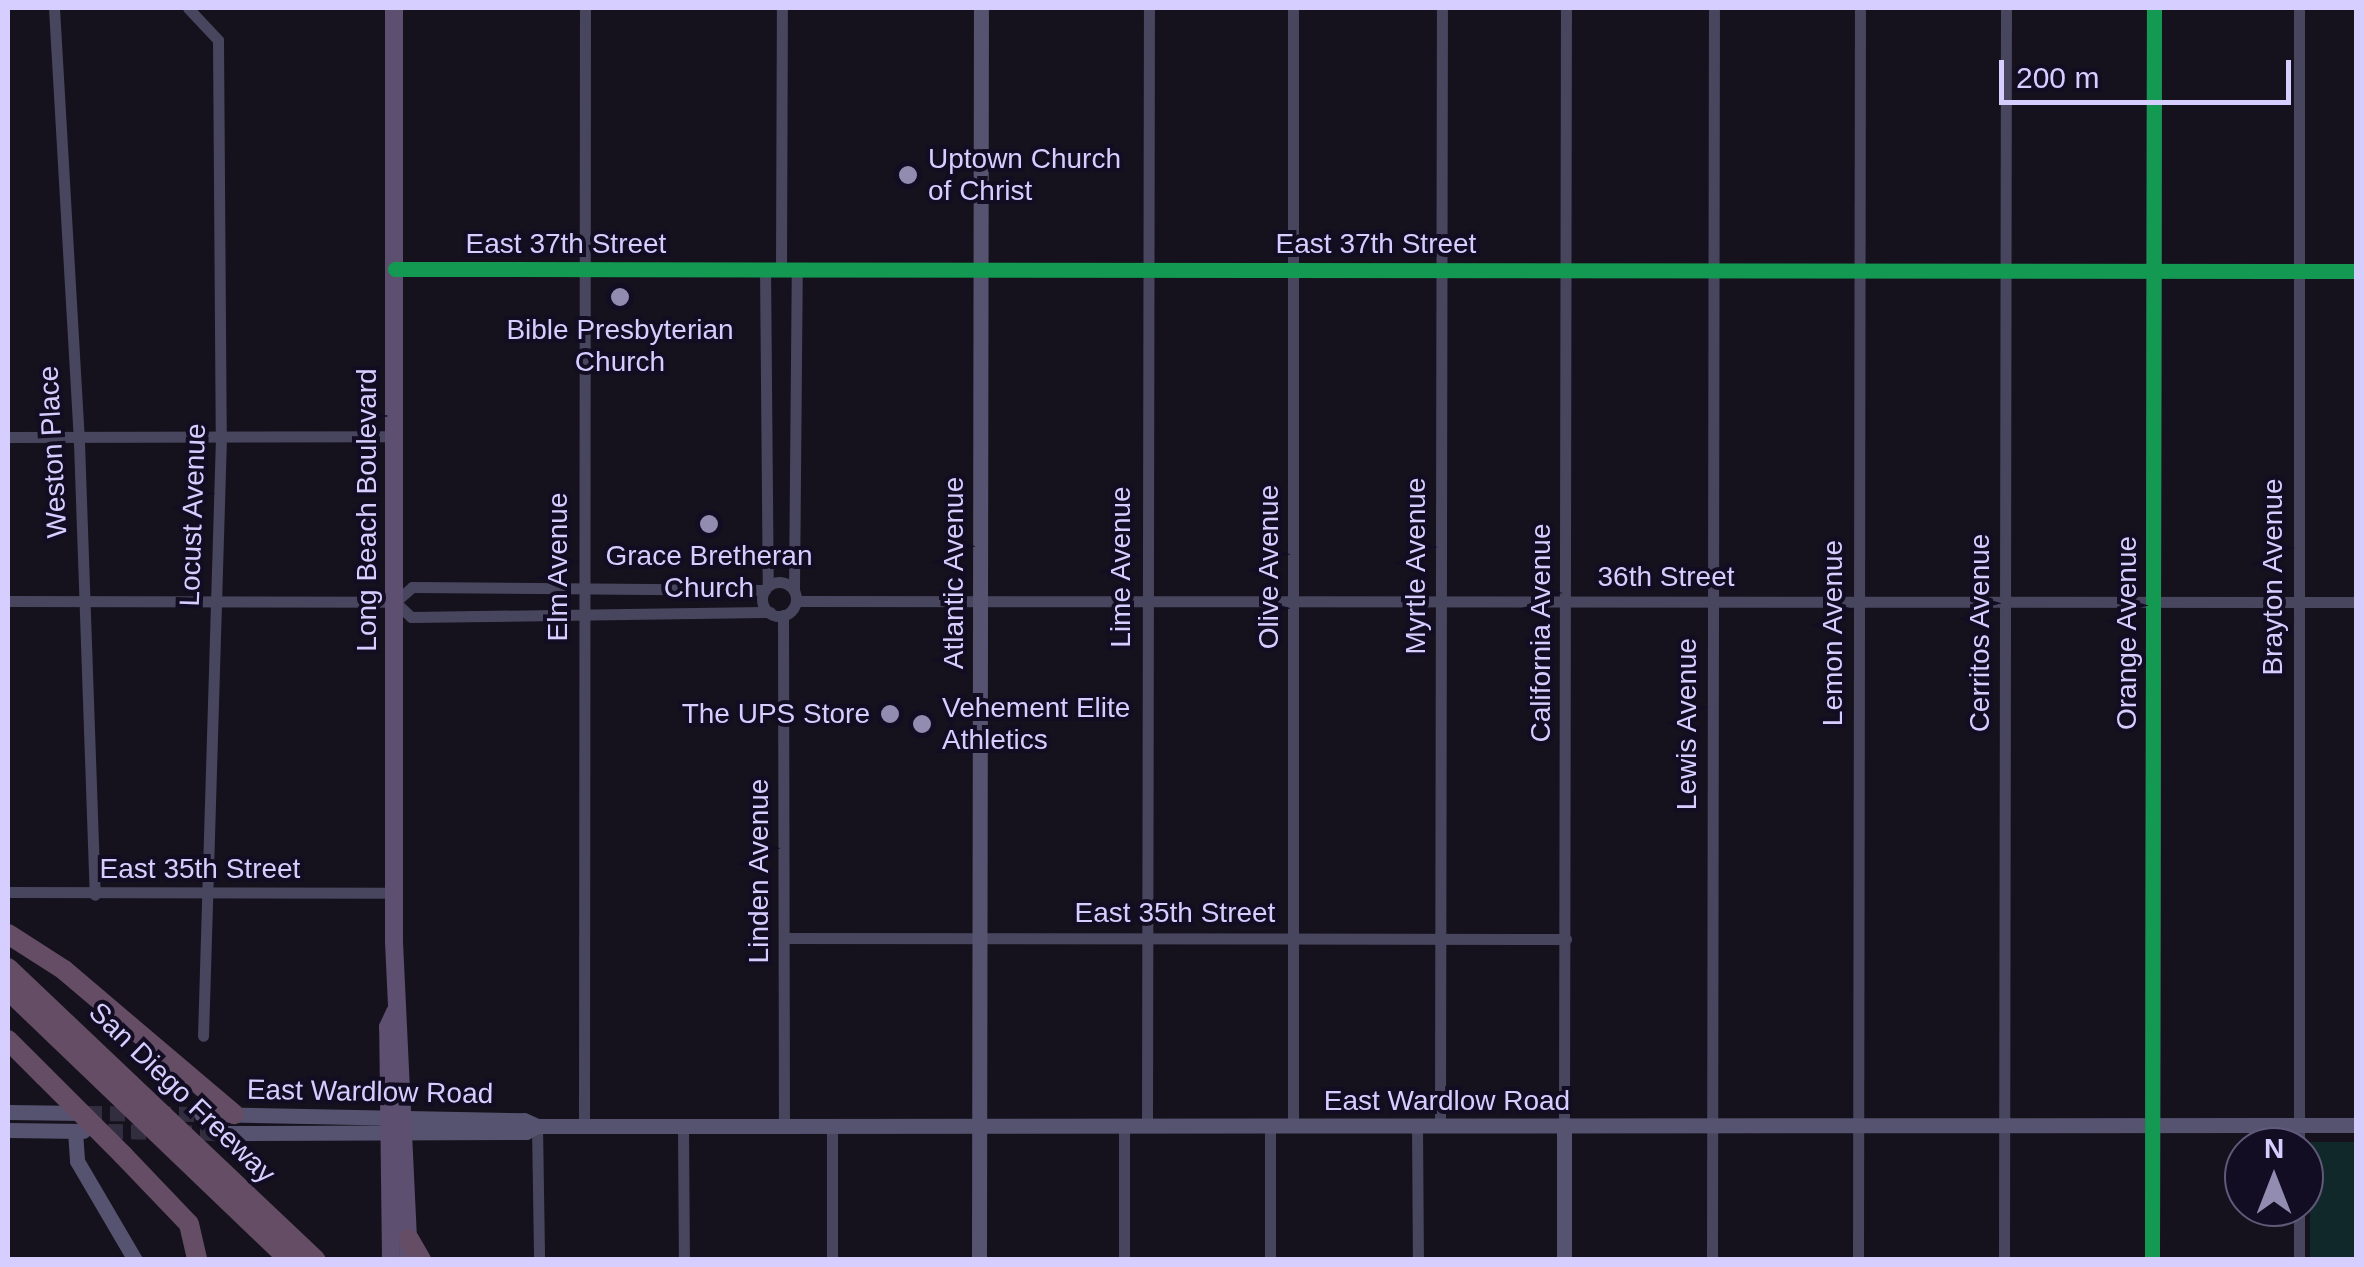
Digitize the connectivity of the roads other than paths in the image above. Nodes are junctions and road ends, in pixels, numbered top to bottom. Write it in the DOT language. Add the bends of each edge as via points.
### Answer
graph roads {
  1 [pos="54,8"];
  2 [pos="188,8"];
  3 [pos="394,8"];
  4 [pos="585,8"];
  5 [pos="782,8"];
  6 [pos="980,8"];
  7 [pos="1149,8"];
  8 [pos="1293,8"];
  9 [pos="1442,8"];
  10 [pos="1566,8"];
  11 [pos="1714,8"];
  12 [pos="1860,8"];
  13 [pos="2006,8"];
  14 [pos="2154,8"];
  15 [pos="2299,8"];
  16 [pos="765,268"];
  17 [pos="782,268"];
  18 [pos="796,268"];
  19 [pos="978,268"];
  20 [pos="1147,268"];
  21 [pos="1294,268"];
  22 [pos="395,269"];
  23 [pos="584,269"];
  24 [pos="1443,270"];
  25 [pos="1567,270"];
  26 [pos="1714,270"];
  27 [pos="1861,270"];
  28 [pos="2006,270"];
  29 [pos="2153,270"];
  30 [pos="2299,270"];
  31 [pos="2356,270"];
  32 [pos="221,436"];
  33 [pos="394,436"];
  34 [pos="8,437"];
  35 [pos="78,437"];
  36 [pos="583,587"];
  37 [pos="767,588"];
  38 [pos="795,595"];
  39 [pos="8,600"];
  40 [pos="1145,600"];
  41 [pos="1293,600"];
  42 [pos="1440,600"];
  43 [pos="979,601"];
  44 [pos="2004,601"];
  45 [pos="2152,601"];
  46 [pos="84,602"];
  47 [pos="216,602"];
  48 [pos="395,602"];
  49 [pos="1564,602"];
  50 [pos="1712,602"];
  51 [pos="1858,602"];
  52 [pos="2298,602"];
  53 [pos="2356,602"];
  54 [pos="776,614"];
  55 [pos="583,618"];
  56 [pos="8,892"];
  57 [pos="206,892"];
  58 [pos="394,893"];
  59 [pos="95,894"];
  60 [pos="8,934"];
  61 [pos="1149,937"];
  62 [pos="784,938"];
  63 [pos="978,938"];
  64 [pos="1296,938"];
  65 [pos="1442,938"];
  66 [pos="1566,939"];
  67 [pos="8,968"];
  68 [pos="8,981"];
  69 [pos="8,990"];
  70 [pos="8,1005"];
  71 [pos="203,1036"];
  72 [pos="8,1040"];
  73 [pos="8,1112"];
  74 [pos="88,1113"];
  75 [pos="201,1114"];
  76 [pos="234,1114"];
  77 [pos="2004,1124"];
  78 [pos="397,1125"];
  79 [pos="1564,1125"];
  80 [pos="1711,1125"];
  81 [pos="1858,1125"];
  82 [pos="2151,1125"];
  83 [pos="2299,1125"];
  84 [pos="2356,1125"];
  85 [pos="537,1126"];
  86 [pos="832,1126"];
  87 [pos="1147,1126"];
  88 [pos="1270,1126"];
  89 [pos="1293,1126"];
  90 [pos="1417,1126"];
  91 [pos="1440,1126"];
  92 [pos="584,1127"];
  93 [pos="784,1127"];
  94 [pos="1124,1127"];
  95 [pos="683,1128"];
  96 [pos="980,1128"];
  97 [pos="8,1130"];
  98 [pos="75,1131"];
  99 [pos="108,1131"];
  100 [pos="220,1132"];
  101 [pos="2299,1227"];
  102 [pos="409,1249"];
  103 [pos="135,1260"];
  104 [pos="197,1260"];
  105 [pos="275,1260"];
  106 [pos="290,1260"];
  107 [pos="300,1260"];
  108 [pos="316,1260"];
  109 [pos="390,1260"];
  110 [pos="421,1260"];
  111 [pos="539,1260"];
  112 [pos="684,1260"];
  113 [pos="832,1260"];
  114 [pos="978,1260"];
  115 [pos="1124,1260"];
  116 [pos="1270,1260"];
  117 [pos="1418,1260"];
  118 [pos="1564,1260"];
  119 [pos="1712,1260"];
  120 [pos="1858,1260"];
  121 [pos="2004,1260"];
  122 [pos="2152,1260"];
  123 [pos="2299,1260"];
  1 -- 35 [label="street, Weston Place"];
  2 -- 32 [label="street, Locust Avenue" via="218,40"];
  3 -- 22 [label="main road, Long Beach Boulevard"];
  4 -- 23 [label="street, Elm Avenue"];
  5 -- 17 [label="street"];
  6 -- 19 [label="main road, Atlantic Avenue"];
  7 -- 20 [label="street, Lime Avenue"];
  8 -- 21 [label="street, Olive Avenue"];
  9 -- 24 [label="street, Myrtle Avenue"];
  10 -- 25 [label="street, California Avenue"];
  11 -- 26 [label="street, Lewis Avenue"];
  12 -- 27 [label="street, Lemon Avenue"];
  13 -- 28 [label="street, Cerritos Avenue"];
  14 -- 29 [label="main road, Orange Avenue"];
  15 -- 30 [label="street, Brayton Avenue"];
  16 -- 17 [label="street, East 37th Street"];
  16 -- 23 [label="street, East 37th Street"];
  16 -- 37 [label="street"];
  17 -- 18 [label="street, East 37th Street"];
  18 -- 19 [label="street, East 37th Street"];
  18 -- 38 [label="street"];
  19 -- 20 [label="street, East 37th Street"];
  19 -- 43 [label="main road, Atlantic Avenue"];
  20 -- 21 [label="street, East 37th Street"];
  20 -- 40 [label="street, Lime Avenue"];
  21 -- 24 [label="street, East 37th Street"];
  21 -- 41 [label="street, Olive Avenue"];
  22 -- 23 [label="street, East 37th Street"];
  22 -- 33 [label="main road, Long Beach Boulevard"];
  23 -- 36 [label="street, Elm Avenue"];
  24 -- 25 [label="street, East 37th Street"];
  24 -- 42 [label="street, Myrtle Avenue"];
  25 -- 26 [label="street, East 37th Street"];
  25 -- 49 [label="street, California Avenue"];
  26 -- 27 [label="street, East 37th Street"];
  26 -- 50 [label="street, Lewis Avenue"];
  27 -- 28 [label="street, East 37th Street"];
  27 -- 51 [label="street, Lemon Avenue"];
  28 -- 29 [label="street, East 37th Street"];
  28 -- 44 [label="street, Cerritos Avenue"];
  29 -- 30 [label="street, East 37th Street"];
  29 -- 45 [label="main road, Orange Avenue"];
  30 -- 31 [label="street, East 37th Street"];
  30 -- 52 [label="street, Brayton Avenue"];
  32 -- 33 [label="street"];
  32 -- 35 [label="street"];
  32 -- 47 [label="street, Locust Avenue"];
  33 -- 48 [label="main road, Long Beach Boulevard"];
  34 -- 35 [label="street"];
  35 -- 46 [label="street, Weston Place"];
  36 -- 37 [label="street, 36th Street"];
  36 -- 48 [label="street, 36th Street" via="412,587"];
  36 -- 55 [label="street, Elm Avenue"];
  37 -- 38 [label="street, 36th Street" via="785,583"];
  37 -- 54 [label="street, Linden Avenue"];
  38 -- 43 [label="street, 36th Street"];
  38 -- 54 [label="street"];
  39 -- 46 [label="street"];
  40 -- 41 [label="street, 36th Street"];
  40 -- 43 [label="street, 36th Street"];
  40 -- 61 [label="street, Lime Avenue"];
  41 -- 42 [label="street, 36th Street"];
  41 -- 64 [label="street, Olive Avenue"];
  42 -- 49 [label="street, 36th Street"];
  42 -- 65 [label="street, Myrtle Avenue"];
  43 -- 63 [label="main road, Atlantic Avenue"];
  44 -- 45 [label="street, 36th Street"];
  44 -- 51 [label="street, 36th Street"];
  44 -- 77 [label="street, Cerritos Avenue"];
  45 -- 52 [label="street, 36th Street"];
  45 -- 82 [label="main road, Orange Avenue"];
  46 -- 47 [label="street"];
  46 -- 59 [label="street, Weston Place"];
  47 -- 48 [label="street"];
  47 -- 57 [label="street, Locust Avenue"];
  48 -- 55 [label="street" via="411,617"];
  48 -- 58 [label="main road, Long Beach Boulevard"];
  49 -- 50 [label="street, 36th Street"];
  49 -- 66 [label="street, California Avenue"];
  50 -- 51 [label="street, 36th Street"];
  50 -- 80 [label="street, Lewis Avenue"];
  51 -- 81 [label="street, Lemon Avenue"];
  52 -- 53 [label="street, 36th Street"];
  52 -- 83 [label="street, Brayton Avenue"];
  54 -- 55 [label="street"];
  54 -- 62 [label="street, Linden Avenue"];
  55 -- 92 [label="street, Elm Avenue"];
  56 -- 59 [label="street, East 35th Street"];
  57 -- 58 [label="street, East 35th Street"];
  57 -- 59 [label="street, East 35th Street"];
  57 -- 71 [label="street, Locust Avenue"];
  58 -- 78 [label="main road, Long Beach Boulevard" via="395,1012 388,1028"];
  60 -- 76 [label="highway" via="64,970"];
  61 -- 63 [label="street, East 35th Street"];
  61 -- 64 [label="street, East 35th Street"];
  61 -- 87 [label="street, Lime Avenue"];
  62 -- 63 [label="street, East 35th Street"];
  62 -- 93 [label="street, Linden Avenue"];
  63 -- 96 [label="main road, Atlantic Avenue"];
  64 -- 65 [label="street, East 35th Street"];
  64 -- 89 [label="street, Olive Avenue"];
  65 -- 66 [label="street, East 35th Street"];
  65 -- 91 [label="street, Myrtle Avenue"];
  66 -- 79 [label="street, California Avenue"];
  67 -- 108 [label="highway, San Diego Freeway"];
  68 -- 107 [label="highway"];
  69 -- 106 [label="highway"];
  70 -- 105 [label="highway, San Diego Freeway"];
  72 -- 104 [label="highway, bridge" via="189,1224"];
  73 -- 74 [label="main road"];
  75 -- 76 [label="main road, East Wardlow Road"];
  76 -- 78 [label="main road, East Wardlow Road"];
  77 -- 81 [label="main road, East Wardlow Road"];
  77 -- 82 [label="main road, East Wardlow Road"];
  77 -- 121 [label="street, Cerritos Avenue"];
  78 -- 85 [label="main road, East Wardlow Road"];
  78 -- 100 [label="main road, East Wardlow Road"];
  78 -- 102 [label="main road, Long Beach Boulevard"];
  78 -- 109 [label="main road, Long Beach Boulevard"];
  79 -- 80 [label="main road, East Wardlow Road"];
  79 -- 91 [label="main road, East Wardlow Road"];
  79 -- 118 [label="main road, California Avenue"];
  80 -- 81 [label="main road, East Wardlow Road"];
  80 -- 119 [label="street, Lewis Avenue"];
  81 -- 120 [label="street, Lemon Avenue"];
  82 -- 83 [label="main road, East Wardlow Road"];
  82 -- 122 [label="main road, Orange Avenue"];
  83 -- 84 [label="main road, East Wardlow Road"];
  85 -- 92 [label="main road, East Wardlow Road"];
  85 -- 111 [label="street"];
  86 -- 93 [label="main road, East Wardlow Road"];
  86 -- 96 [label="main road, East Wardlow Road"];
  86 -- 113 [label="street"];
  87 -- 88 [label="main road, East Wardlow Road"];
  87 -- 94 [label="main road, East Wardlow Road"];
  88 -- 89 [label="main road, East Wardlow Road"];
  88 -- 116 [label="street"];
  89 -- 90 [label="main road, East Wardlow Road"];
  90 -- 91 [label="main road, East Wardlow Road"];
  90 -- 117 [label="street"];
  92 -- 95 [label="main road, East Wardlow Road"];
  93 -- 95 [label="main road, East Wardlow Road"];
  94 -- 96 [label="main road, East Wardlow Road"];
  94 -- 115 [label="street"];
  95 -- 112 [label="street"];
  96 -- 114 [label="main road, Atlantic Avenue"];
  97 -- 98 [label="main road"];
  98 -- 99 [label="main road"];
  98 -- 103 [label="main road" via="78,1162"];
  101 -- 123 [label="street"];
  102 -- 110 [label="highway"];
}
